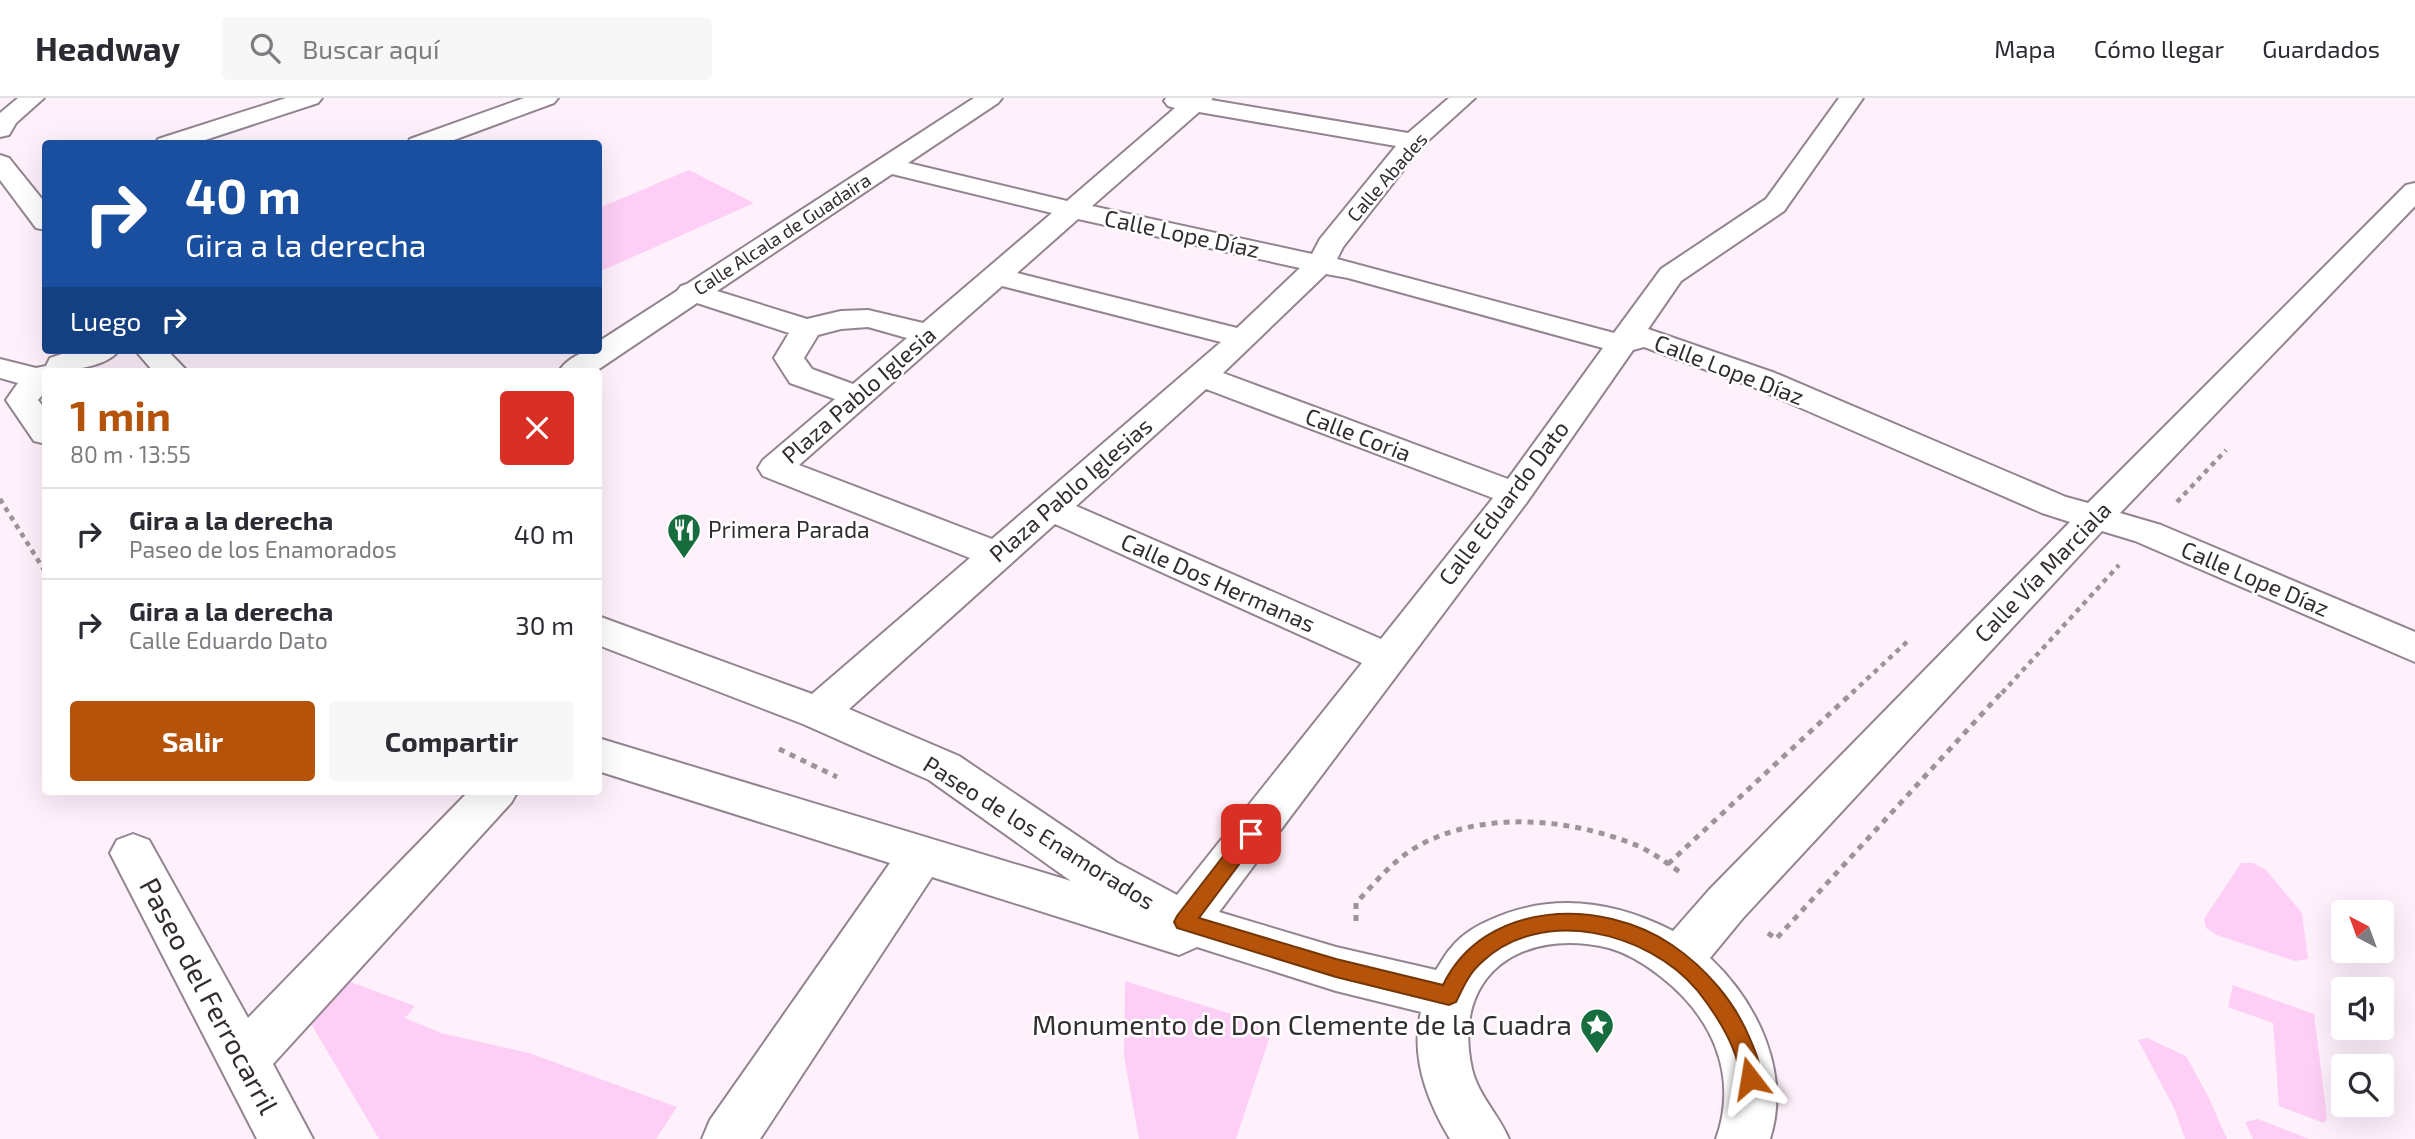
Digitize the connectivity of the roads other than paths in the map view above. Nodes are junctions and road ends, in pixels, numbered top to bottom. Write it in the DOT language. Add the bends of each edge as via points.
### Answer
graph roads {
  1 [pos="32,98"];
  2 [pos="310,98"];
  3 [pos="546,98"];
  4 [pos="990,98"];
  5 [pos="1160,98"];
  6 [pos="1464,98"];
  7 [pos="1852,98"];
  8 [pos="1197,101"];
  9 [pos="0,130"];
  10 [pos="179,140"];
  11 [pos="430,140"];
  12 [pos="1413,141"];
  13 [pos="0,163"];
  14 [pos="890,166"];
  15 [pos="42,184"];
  16 [pos="19,191"];
  17 [pos="2415,191"];
  18 [pos="1072,210"];
  19 [pos="42,217"];
  20 [pos="1321,263"];
  21 [pos="996,276"];
  22 [pos="691,292"];
  23 [pos="807,329"];
  24 [pos="928,335"];
  25 [pos="1243,339"];
  26 [pos="1620,344"];
  27 [pos="602,353"];
  28 [pos="93,354"];
  29 [pos="600,354"];
  30 [pos="0,368"];
  31 [pos="55,368"];
  32 [pos="579,368"];
  33 [pos="1201,376"];
  34 [pos="42,381"];
  35 [pos="857,396"];
  36 [pos="42,428"];
  37 [pos="1515,494"];
  38 [pos="1051,508"];
  39 [pos="2096,516"];
  40 [pos="997,555"];
  41 [pos="602,632"];
  42 [pos="2415,648"];
  43 [pos="1387,657"];
  44 [pos="818,713"];
  45 [pos="602,755"];
  46 [pos="492,795"];
  47 [pos="133,853"];
  48 [pos="921,855"];
  49 [pos="1182,928"];
  50 [pos="1678,960"];
  51 [pos="1447,1003"];
  52 [pos="242,1061"];
  53 [pos="286,1139"];
  54 [pos="729,1139"];
  55 [pos="1482,1139"];
  56 [pos="1742,1139"];
  1 -- 9 [label="street"];
  2 -- 10 [label="street"];
  3 -- 11 [label="street"];
  4 -- 14 [label="street, Calle Alcala de Guadaira"];
  5 -- 8 [label="street"];
  6 -- 12 [label="street, Calle Abades"];
  7 -- 26 [label="street, Calle Eduardo Dato" via="1775,205 1671,275"];
  8 -- 12 [label="street"];
  8 -- 18 [label="street, Plaza Pablo Iglesia"];
  12 -- 20 [label="street, Calle Abades" via="1330,245"];
  13 -- 16 [label="street"];
  14 -- 18 [label="street, Calle Lope Díaz"];
  14 -- 22 [label="street, Calle Alcala de Guadaira"];
  15 -- 16 [label="street"];
  16 -- 19 [label="street"];
  17 -- 39 [label="street, Calle Vía Marciala"];
  18 -- 20 [label="street, Calle Lope Díaz"];
  18 -- 21 [label="street, Plaza Pablo Iglesia"];
  20 -- 25 [label="street, Plaza Pablo Iglesias"];
  20 -- 26 [label="street, Calle Lope Díaz"];
  21 -- 24 [label="street, Plaza Pablo Iglesia"];
  21 -- 25 [label="street"];
  22 -- 23 [label="street"];
  22 -- 27 [label="street, Calle Alcala de Guadaira"];
  23 -- 24 [label="street" via="870,316"];
  23 -- 35 [label="street" via="789,358 794,369 801,376"];
  24 -- 35 [label="street, Plaza Pablo Iglesia"];
  25 -- 33 [label="street, Plaza Pablo Iglesias"];
  26 -- 37 [label="street, Calle Eduardo Dato"];
  26 -- 39 [label="street, Calle Lope Díaz" via="1645,337 1752,376 2054,505"];
  28 -- 31 [label="street"];
  29 -- 32 [label="street, Calle Alcala de Guadaira"];
  30 -- 31 [label="street"];
  33 -- 37 [label="street, Calle Coria"];
  33 -- 38 [label="street, Plaza Pablo Iglesias"];
  34 -- 36 [label="street" via="22,400"];
  35 -- 40 [label="street, Plaza Pablo Iglesia" via="775,468"];
  37 -- 43 [label="street, Calle Eduardo Dato"];
  38 -- 40 [label="street, Plaza Pablo Iglesias"];
  38 -- 43 [label="street, Calle Dos Hermanas"];
  39 -- 42 [label="street, Calle Lope Díaz" via="2148,533"];
  39 -- 50 [label="street, Calle Vía Marciala"];
  40 -- 44 [label="street, Plaza Pablo Iglesias"];
  41 -- 44 [label="street, Paseo de los Enamorados"];
  43 -- 49 [label="street, Calle Eduardo Dato"];
  44 -- 49 [label="street, Paseo de los Enamorados" via="944,768"];
  45 -- 48 [label="street, Paseo de los Enamorados"];
  46 -- 52 [label="street"];
  47 -- 52 [label="street, Paseo del Ferrocarril"];
  48 -- 49 [label="street, Paseo de los Enamorados"];
  48 -- 54 [label="street"];
  49 -- 51 [label="street, Paseo de los Enamorados" via="1334,981"];
  50 -- 51 [label="street" via="1619,930 1554,921 1510,932 1485,947 1459,974"];
  50 -- 56 [label="street" via="1714,996 1743,1047 1752,1091"];
  51 -- 55 [label="street" via="1442,1051 1446,1072 1459,1106"];
  52 -- 53 [label="street, Paseo del Ferrocarril"];
}
